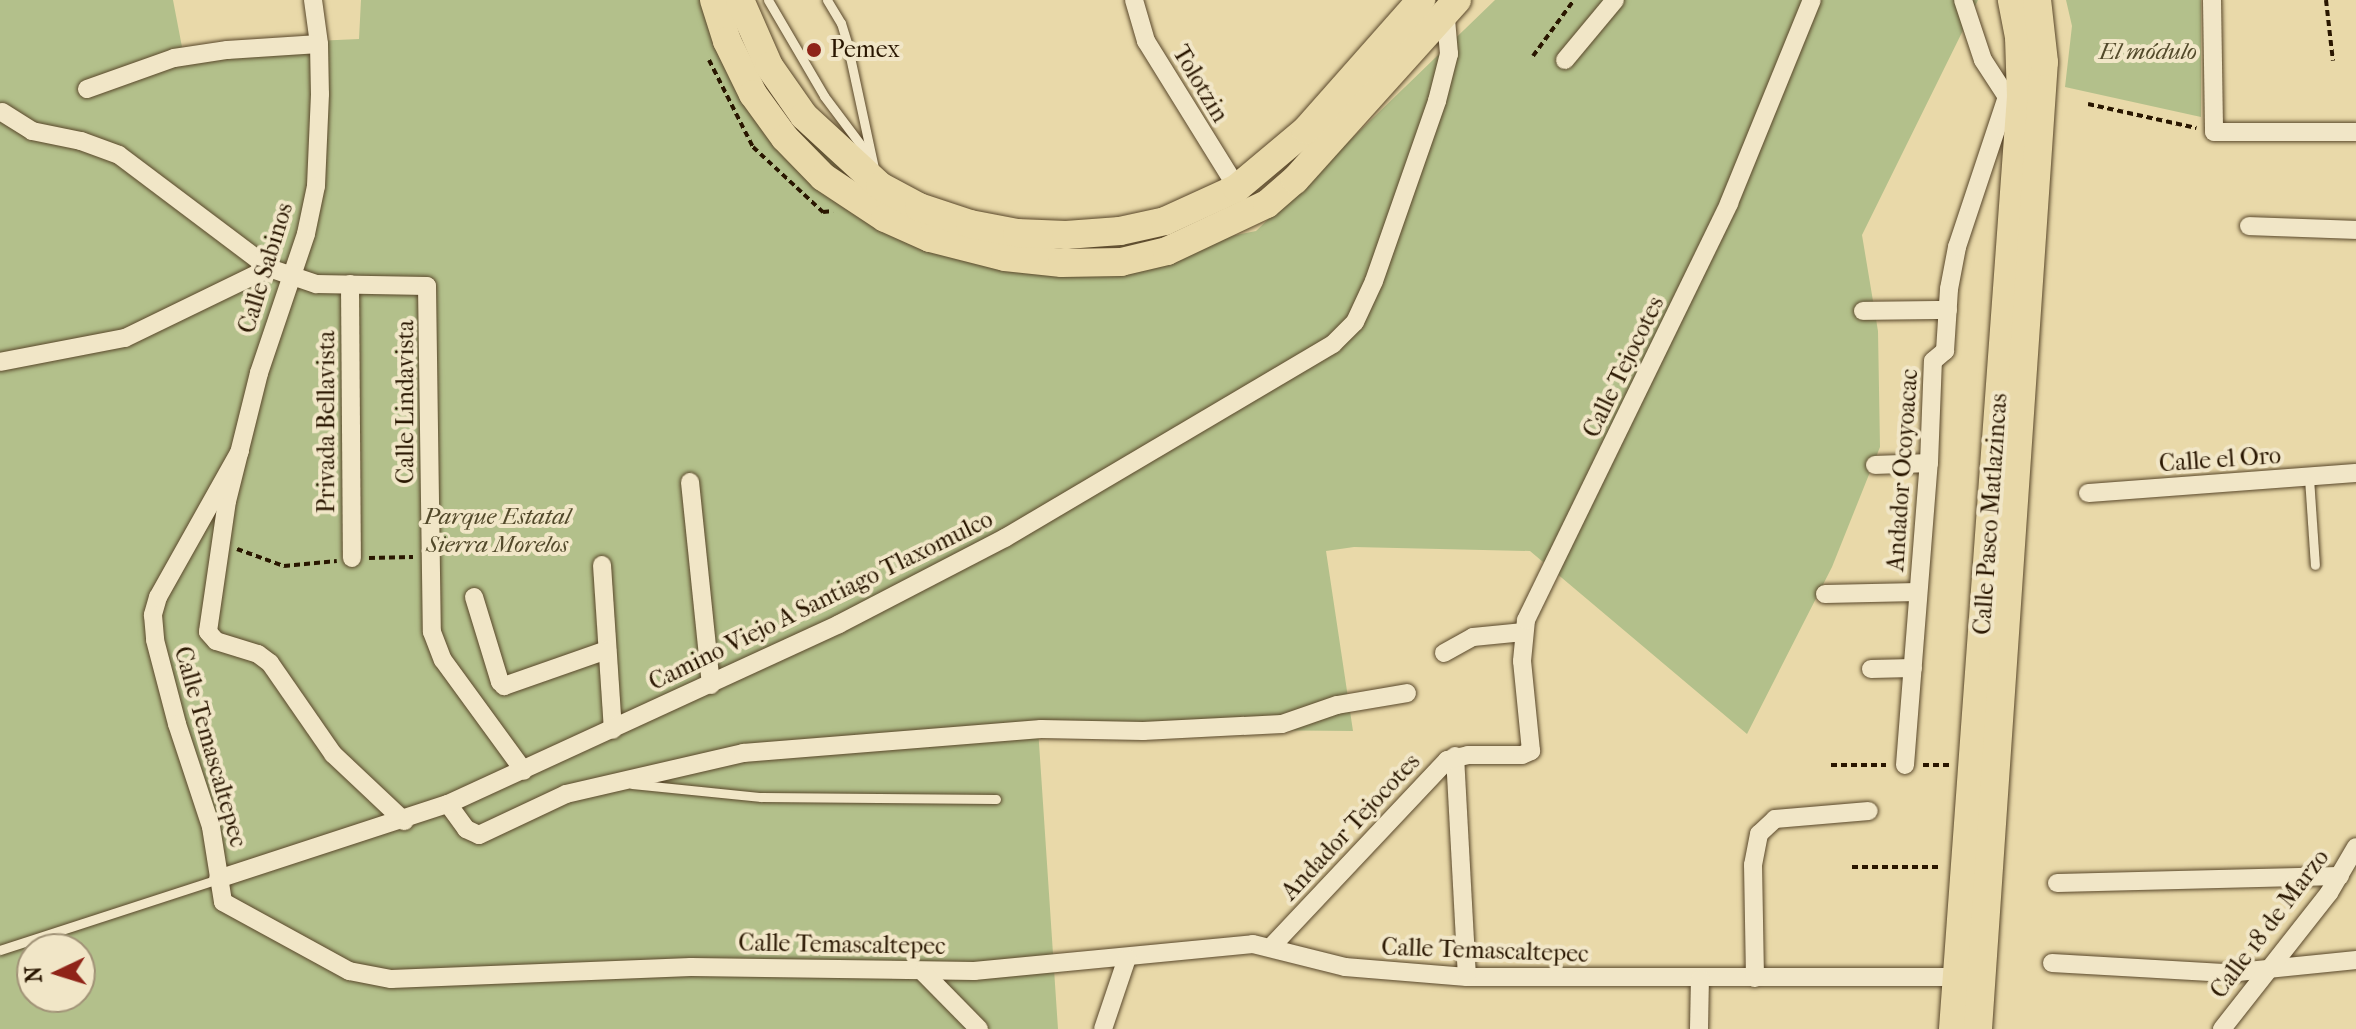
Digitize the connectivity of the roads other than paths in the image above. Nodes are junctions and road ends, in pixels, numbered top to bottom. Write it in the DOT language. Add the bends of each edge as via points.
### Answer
graph roads {
  1 [pos="313,0"];
  2 [pos="827,0"];
  3 [pos="1134,0"];
  4 [pos="1615,0"];
  5 [pos="1812,0"];
  6 [pos="1963,0"];
  7 [pos="2012,0"];
  8 [pos="2037,0"];
  9 [pos="2212,0"];
  10 [pos="743,1"];
  11 [pos="1442,3"];
  12 [pos="319,44"];
  13 [pos="1565,60"];
  14 [pos="87,89"];
  15 [pos="2014,97"];
  16 [pos="2,112"];
  17 [pos="2356,132"];
  18 [pos="869,155"];
  19 [pos="880,186"];
  20 [pos="1237,188"];
  21 [pos="2249,226"];
  22 [pos="2356,230"];
  23 [pos="269,268"];
  24 [pos="293,278"];
  25 [pos="350,284"];
  26 [pos="1948,310"];
  27 [pos="1863,311"];
  28 [pos="0,362"];
  29 [pos="240,451"];
  30 [pos="1929,463"];
  31 [pos="1875,465"];
  32 [pos="2356,473"];
  33 [pos="2309,478"];
  34 [pos="690,482"];
  35 [pos="2088,493"];
  36 [pos="352,558"];
  37 [pos="602,565"];
  38 [pos="2315,565"];
  39 [pos="1918,592"];
  40 [pos="1825,594"];
  41 [pos="474,597"];
  42 [pos="1524,632"];
  43 [pos="607,650"];
  44 [pos="1444,653"];
  45 [pos="1913,668"];
  46 [pos="1871,669"];
  47 [pos="711,685"];
  48 [pos="1407,693"];
  49 [pos="613,730"];
  50 [pos="1522,755"];
  51 [pos="1455,756"];
  52 [pos="1905,765"];
  53 [pos="524,771"];
  54 [pos="622,783"];
  55 [pos="996,799"];
  56 [pos="448,804"];
  57 [pos="1869,811"];
  58 [pos="404,821"];
  59 [pos="2356,847"];
  60 [pos="2340,876"];
  61 [pos="218,879"];
  62 [pos="2057,883"];
  63 [pos="1271,947"];
  64 [pos="0,950"];
  65 [pos="1127,958"];
  66 [pos="2356,960"];
  67 [pos="2052,963"];
  68 [pos="923,972"];
  69 [pos="2265,972"];
  70 [pos="1467,977"];
  71 [pos="1957,977"];
  72 [pos="1755,978"];
  73 [pos="1700,979"];
  74 [pos="979,1029"];
  75 [pos="1103,1029"];
  76 [pos="1699,1029"];
  77 [pos="1953,1029"];
  78 [pos="1978,1029"];
  79 [pos="2222,1029"];
  1 -- 12 [label="street, Calle Sabinos"];
  2 -- 18 [label="lane" via="847,43"];
  3 -- 20 [label="street, Tolotzin" via="1146,41"];
  4 -- 13 [label="street"];
  5 -- 42 [label="street, Calle Tejocotes" via="1729,203 1538,591"];
  6 -- 15 [label="street" via="1983,60"];
  7 -- 15 [label="highway, Calle Paseo Matlazincas" via="2019,37"];
  8 -- 78 [label="highway, Calle Paseo Matlazincas" via="2044,41 2043,95"];
  9 -- 17 [label="street" via="2214,132"];
  10 -- 11 [label="highway" via="727,41 753,94 823,177 885,218 930,238 1005,257 1062,263 1121,262 1167,251 1267,204 1295,180"];
  10 -- 18 [label="lane"];
  10 -- 19 [label="highway" via="769,66 804,116"];
  11 -- 20 [label="highway"];
  11 -- 47 [label="street, Camino Viejo A Santiago Tlaxomulco" via="1449,40 1445,74 1374,281 1345,333 1005,538"];
  12 -- 14 [label="street" via="174,58"];
  12 -- 24 [label="street, Calle Sabinos" via="316,186"];
  15 -- 26 [label="street, Andador Ocoyoacac" via="1965,220"];
  15 -- 71 [label="highway, Calle Paseo Matlazincas"];
  16 -- 23 [label="street" via="32,131 119,155"];
  18 -- 19 [label="lane"];
  19 -- 20 [label="highway" via="919,207 970,224 1066,235 1165,221"];
  21 -- 22 [label="street"];
  23 -- 24 [label="street"];
  23 -- 28 [label="street" via="125,338"];
  24 -- 25 [label="street"];
  24 -- 29 [label="street, Calle Sabinos" via="269,339"];
  25 -- 36 [label="street, Privada Bellavista"];
  25 -- 53 [label="street, Calle Lindavista" via="424,285 430,293 435,645"];
  26 -- 27 [label="street"];
  26 -- 30 [label="street, Andador Ocoyoacac" via="1945,351 1933,361"];
  29 -- 58 [label="street" via="220,543 207,627 210,637 270,663 333,754"];
  29 -- 61 [label="street, Calle Temascaltepec" via="158,597 153,615 161,668 215,842"];
  30 -- 31 [label="street"];
  30 -- 39 [label="street, Andador Ocoyoacac"];
  32 -- 33 [label="street, Calle el Oro"];
  33 -- 35 [label="street, Calle el Oro"];
  33 -- 38 [label="lane"];
  34 -- 47 [label="street"];
  37 -- 43 [label="street"];
  39 -- 40 [label="street"];
  39 -- 45 [label="street, Andador Ocoyoacac"];
  41 -- 43 [label="street" via="504,686"];
  42 -- 44 [label="street" via="1473,637"];
  42 -- 50 [label="street, Calle Tejocotes" via="1531,748"];
  43 -- 49 [label="street"];
  45 -- 46 [label="street"];
  45 -- 52 [label="street, Andador Ocoyoacac"];
  47 -- 49 [label="street, Camino Viejo A Santiago Tlaxomulco"];
  48 -- 54 [label="street" via="1337,705 1282,724 1143,731 1041,729 777,749 716,757"];
  49 -- 53 [label="street, Camino Viejo A Santiago Tlaxomulco"];
  50 -- 51 [label="street, Andador Tejocotes"];
  51 -- 63 [label="street, Andador Tejocotes"];
  51 -- 70 [label="street"];
  53 -- 56 [label="street, Camino Viejo A Santiago Tlaxomulco"];
  54 -- 55 [label="lane" via="761,797"];
  54 -- 56 [label="street" via="566,794 479,835 466,829"];
  56 -- 58 [label="street, Camino Viejo A Santiago Tlaxomulco"];
  57 -- 72 [label="street" via="1781,818 1766,826 1756,843 1753,865"];
  58 -- 61 [label="street, Camino Viejo A Santiago Tlaxomulco"];
  59 -- 60 [label="street, Calle 18 de Marzo"];
  60 -- 62 [label="street"];
  60 -- 69 [label="street, Calle 18 de Marzo"];
  61 -- 64 [label="lane, Camino Viejo A Santiago Tlaxomulco"];
  61 -- 68 [label="street, Calle Temascaltepec" via="227,906 330,963 371,977 691,967"];
  63 -- 65 [label="street, Calle Temascaltepec" via="1237,945"];
  63 -- 70 [label="street, Calle Temascaltepec" via="1345,967"];
  65 -- 68 [label="street, Calle Temascaltepec"];
  65 -- 75 [label="street"];
  66 -- 69 [label="street"];
  67 -- 69 [label="street"];
  68 -- 74 [label="street"];
  69 -- 79 [label="street, Calle 18 de Marzo"];
  70 -- 73 [label="street, Calle Temascaltepec"];
  71 -- 72 [label="street, Calle Temascaltepec"];
  71 -- 77 [label="highway, Calle Paseo Matlazincas"];
  72 -- 73 [label="street, Calle Temascaltepec"];
  73 -- 76 [label="street"];
}
